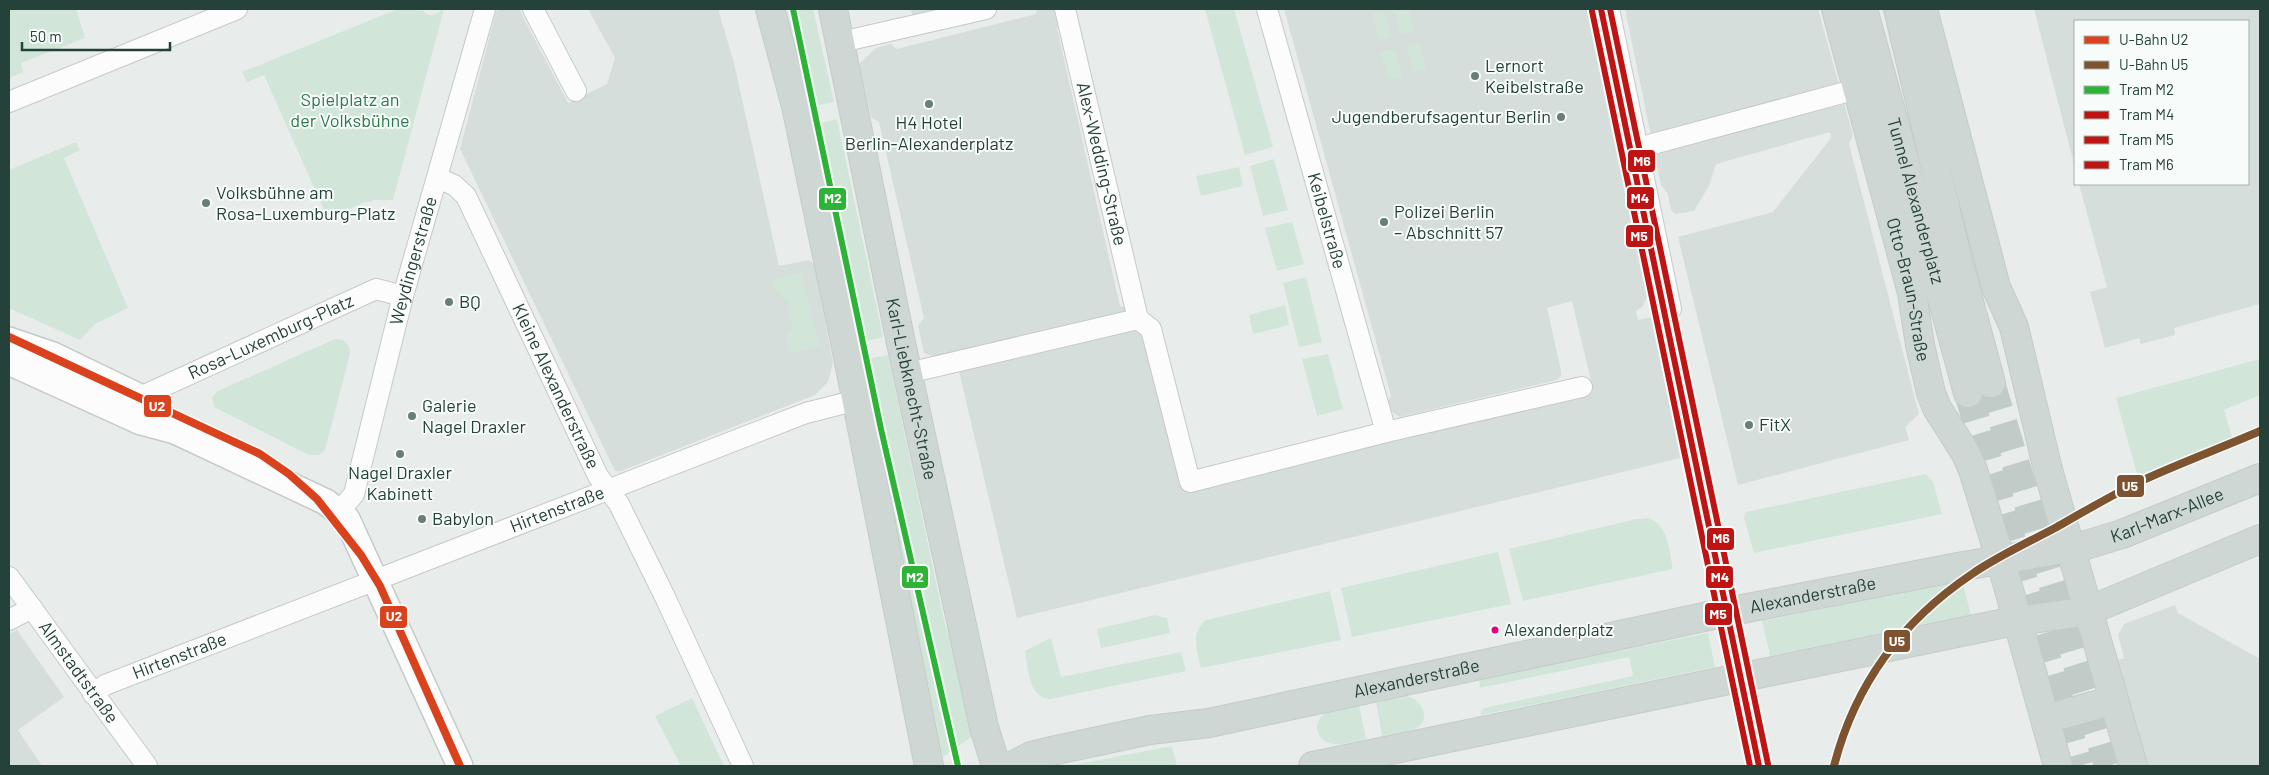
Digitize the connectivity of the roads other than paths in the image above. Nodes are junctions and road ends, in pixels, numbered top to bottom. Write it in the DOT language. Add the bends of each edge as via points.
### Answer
graph roads {
  1 [pos="237,9"];
  2 [pos="485,9"];
  3 [pos="533,9"];
  4 [pos="770,9"];
  5 [pos="833,9"];
  6 [pos="986,9"];
  7 [pos="1065,9"];
  8 [pos="1267,9"];
  9 [pos="1609,9"];
  10 [pos="1836,9"];
  11 [pos="1863,9"];
  12 [pos="1898,9"];
  13 [pos="1924,9"];
  14 [pos="841,42"];
  15 [pos="1857,89"];
  16 [pos="576,91"];
  17 [pos="9,102"];
  18 [pos="1638,148"];
  19 [pos="437,178"];
  20 [pos="404,296"];
  21 [pos="1671,308"];
  22 [pos="1138,319"];
  23 [pos="9,340"];
  24 [pos="9,362"];
  25 [pos="908,373"];
  26 [pos="1582,387"];
  27 [pos="140,397"];
  28 [pos="857,400"];
  29 [pos="175,431"];
  30 [pos="1386,432"];
  31 [pos="2260,478"];
  32 [pos="608,489"];
  33 [pos="340,512"];
  34 [pos="2260,539"];
  35 [pos="2071,548"];
  36 [pos="2001,561"];
  37 [pos="9,577"];
  38 [pos="376,580"];
  39 [pos="32,608"];
  40 [pos="2088,611"];
  41 [pos="9,620"];
  42 [pos="2018,621"];
  43 [pos="93,694"];
  44 [pos="2114,700"];
  45 [pos="2046,719"];
  46 [pos="147,766"];
  47 [pos="460,766"];
  48 [pos="743,766"];
  49 [pos="929,766"];
  50 [pos="996,766"];
  51 [pos="1012,766"];
  52 [pos="1312,766"];
  53 [pos="2058,766"];
  54 [pos="2133,766"];
  1 -- 17 [label="street"];
  2 -- 19 [label="street, Weydingerstraße"];
  3 -- 16 [label="street"];
  4 -- 28 [label="main road" via="796,106"];
  5 -- 14 [label="main road, Karl-Liebknecht-Straße"];
  6 -- 14 [label="street"];
  7 -- 22 [label="street, Alex-Wedding-Straße"];
  8 -- 30 [label="street, Keibelstraße"];
  9 -- 18 [label="street"];
  10 -- 15 [label="main road, Otto-Braun-Straße"];
  11 -- 12 [label="main road, Tunnel Alexanderplatz" via="1979,388 1957,257"];
  13 -- 35 [label="main road" via="1996,287 2014,326 2048,470"];
  14 -- 25 [label="main road, Karl-Liebknecht-Straße"];
  15 -- 18 [label="street"];
  15 -- 36 [label="main road, Otto-Braun-Straße" via="1912,293 1930,393 1973,470"];
  18 -- 21 [label="street"];
  19 -- 20 [label="street, Weydingerstraße"];
  19 -- 32 [label="street, Kleine Alexanderstraße" via="454,185 466,196 598,476"];
  20 -- 27 [label="street, Rosa-Luxemburg-Platz" via="376,289"];
  20 -- 33 [label="street, Weydingerstraße" via="354,494"];
  22 -- 25 [label="street"];
  22 -- 30 [label="street, Alex-Wedding-Straße" via="1151,329 1190,482"];
  23 -- 27 [label="street" via="53,355"];
  24 -- 29 [label="street" via="141,422"];
  25 -- 50 [label="main road, Karl-Liebknecht-Straße" via="984,727"];
  26 -- 30 [label="street"];
  27 -- 29 [label="street"];
  28 -- 32 [label="street, Hirtenstraße" via="818,409"];
  28 -- 49 [label="main road"];
  29 -- 33 [label="street" via="326,502"];
  31 -- 35 [label="main road, Karl-Marx-Allee" via="2122,534"];
  32 -- 38 [label="street, Hirtenstraße"];
  32 -- 48 [label="street, Kleine Alexanderstraße" via="619,504 665,597"];
  33 -- 38 [label="street" via="347,519"];
  34 -- 40 [label="main road"];
  35 -- 36 [label="main road, Alexanderstraße"];
  35 -- 40 [label="main road"];
  36 -- 42 [label="main road, Otto-Braun-Straße"];
  36 -- 51 [label="main road, Alexanderstraße" via="1732,610 1209,723 1150,730 1031,756"];
  37 -- 39 [label="street, Almstadtstraße"];
  38 -- 43 [label="street, Hirtenstraße" via="105,685"];
  38 -- 47 [label="street"];
  39 -- 41 [label="street"];
  39 -- 43 [label="street, Almstadtstraße"];
  40 -- 42 [label="main road"];
  40 -- 44 [label="main road"];
  42 -- 45 [label="main road"];
  42 -- 52 [label="main road"];
  43 -- 46 [label="street, Almstadtstraße"];
  44 -- 45 [label="main road"];
  44 -- 54 [label="main road"];
  45 -- 53 [label="main road"];
}
